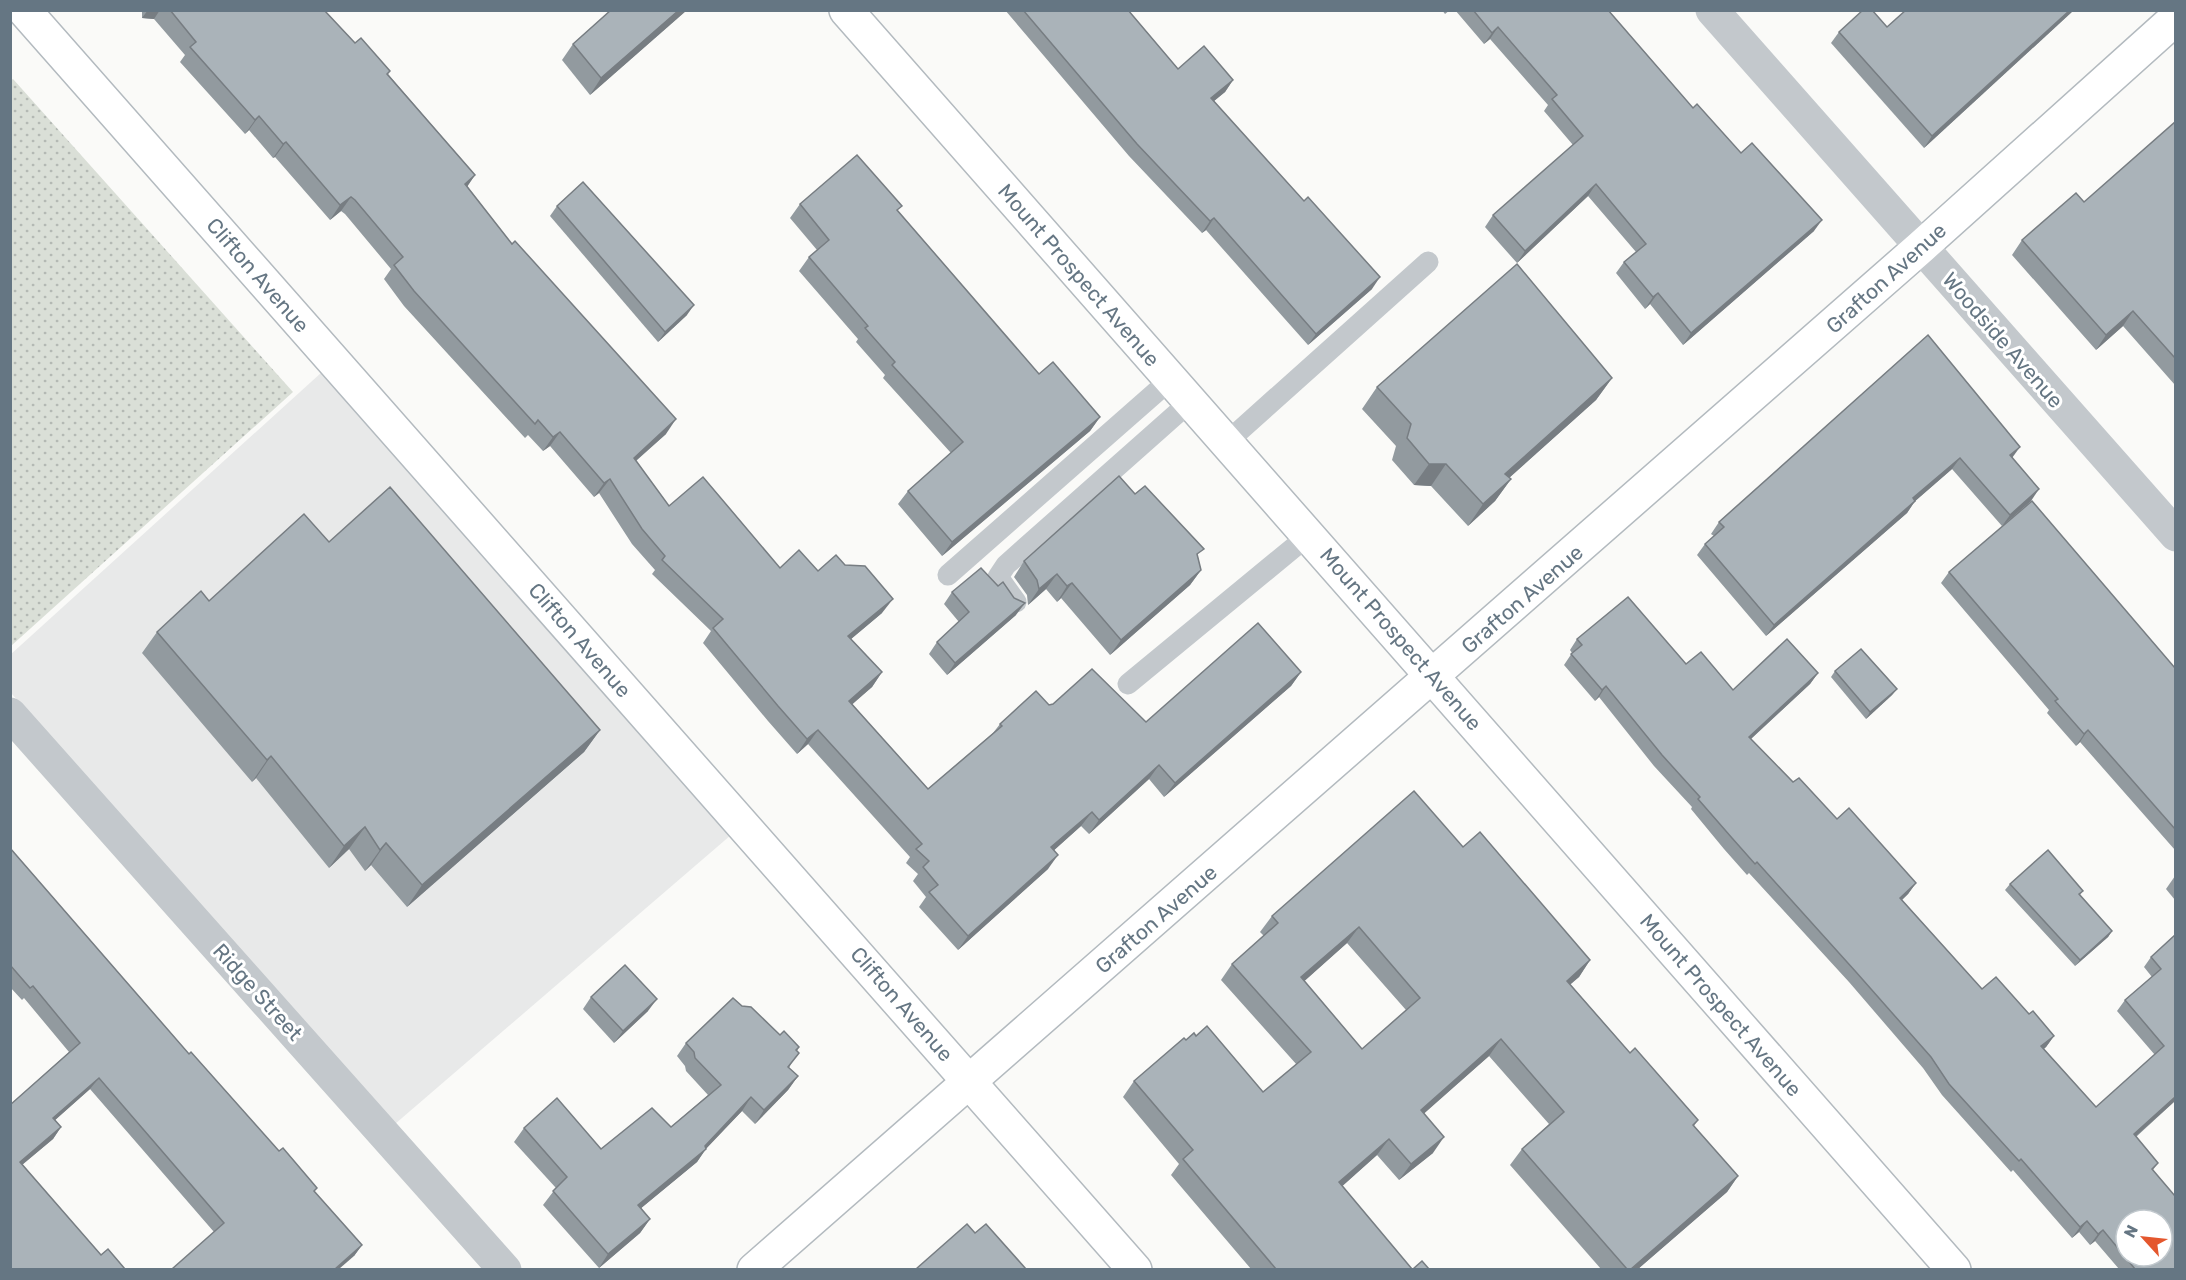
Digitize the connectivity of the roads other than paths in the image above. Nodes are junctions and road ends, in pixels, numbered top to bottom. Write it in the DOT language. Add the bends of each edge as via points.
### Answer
graph roads {
  1 [pos="24,10"];
  2 [pos="846,10"];
  3 [pos="1712,10"];
  4 [pos="2175,18"];
  5 [pos="1921,247"];
  6 [pos="1428,262"];
  7 [pos="1181,390"];
  8 [pos="1227,442"];
  9 [pos="1309,535"];
  10 [pos="2175,535"];
  11 [pos="948,575"];
  12 [pos="1016,602"];
  13 [pos="1434,677"];
  14 [pos="1128,684"];
  15 [pos="10,714"];
  16 [pos="970,1082"];
  17 [pos="505,1269"];
  18 [pos="754,1269"];
  19 [pos="1135,1269"];
  20 [pos="1954,1269"];
  1 -- 16 [label="street, Clifton Avenue"];
  2 -- 7 [label="street, Mount Prospect Avenue"];
  3 -- 5 [label="street, Woodside Avenue"];
  4 -- 5 [label="street, Grafton Avenue"];
  5 -- 10 [label="street, Woodside Avenue"];
  5 -- 13 [label="street, Grafton Avenue"];
  6 -- 8 [label="lane"];
  7 -- 8 [label="street, Mount Prospect Avenue"];
  7 -- 11 [label="lane"];
  7 -- 12 [label="lane" via="1006,565 998,577"];
  8 -- 9 [label="street, Mount Prospect Avenue"];
  9 -- 13 [label="street, Mount Prospect Avenue"];
  9 -- 14 [label="lane"];
  13 -- 16 [label="street, Grafton Avenue"];
  13 -- 20 [label="street, Mount Prospect Avenue"];
  15 -- 17 [label="street, Ridge Street"];
  16 -- 18 [label="street, Grafton Avenue"];
  16 -- 19 [label="street, Clifton Avenue"];
}
